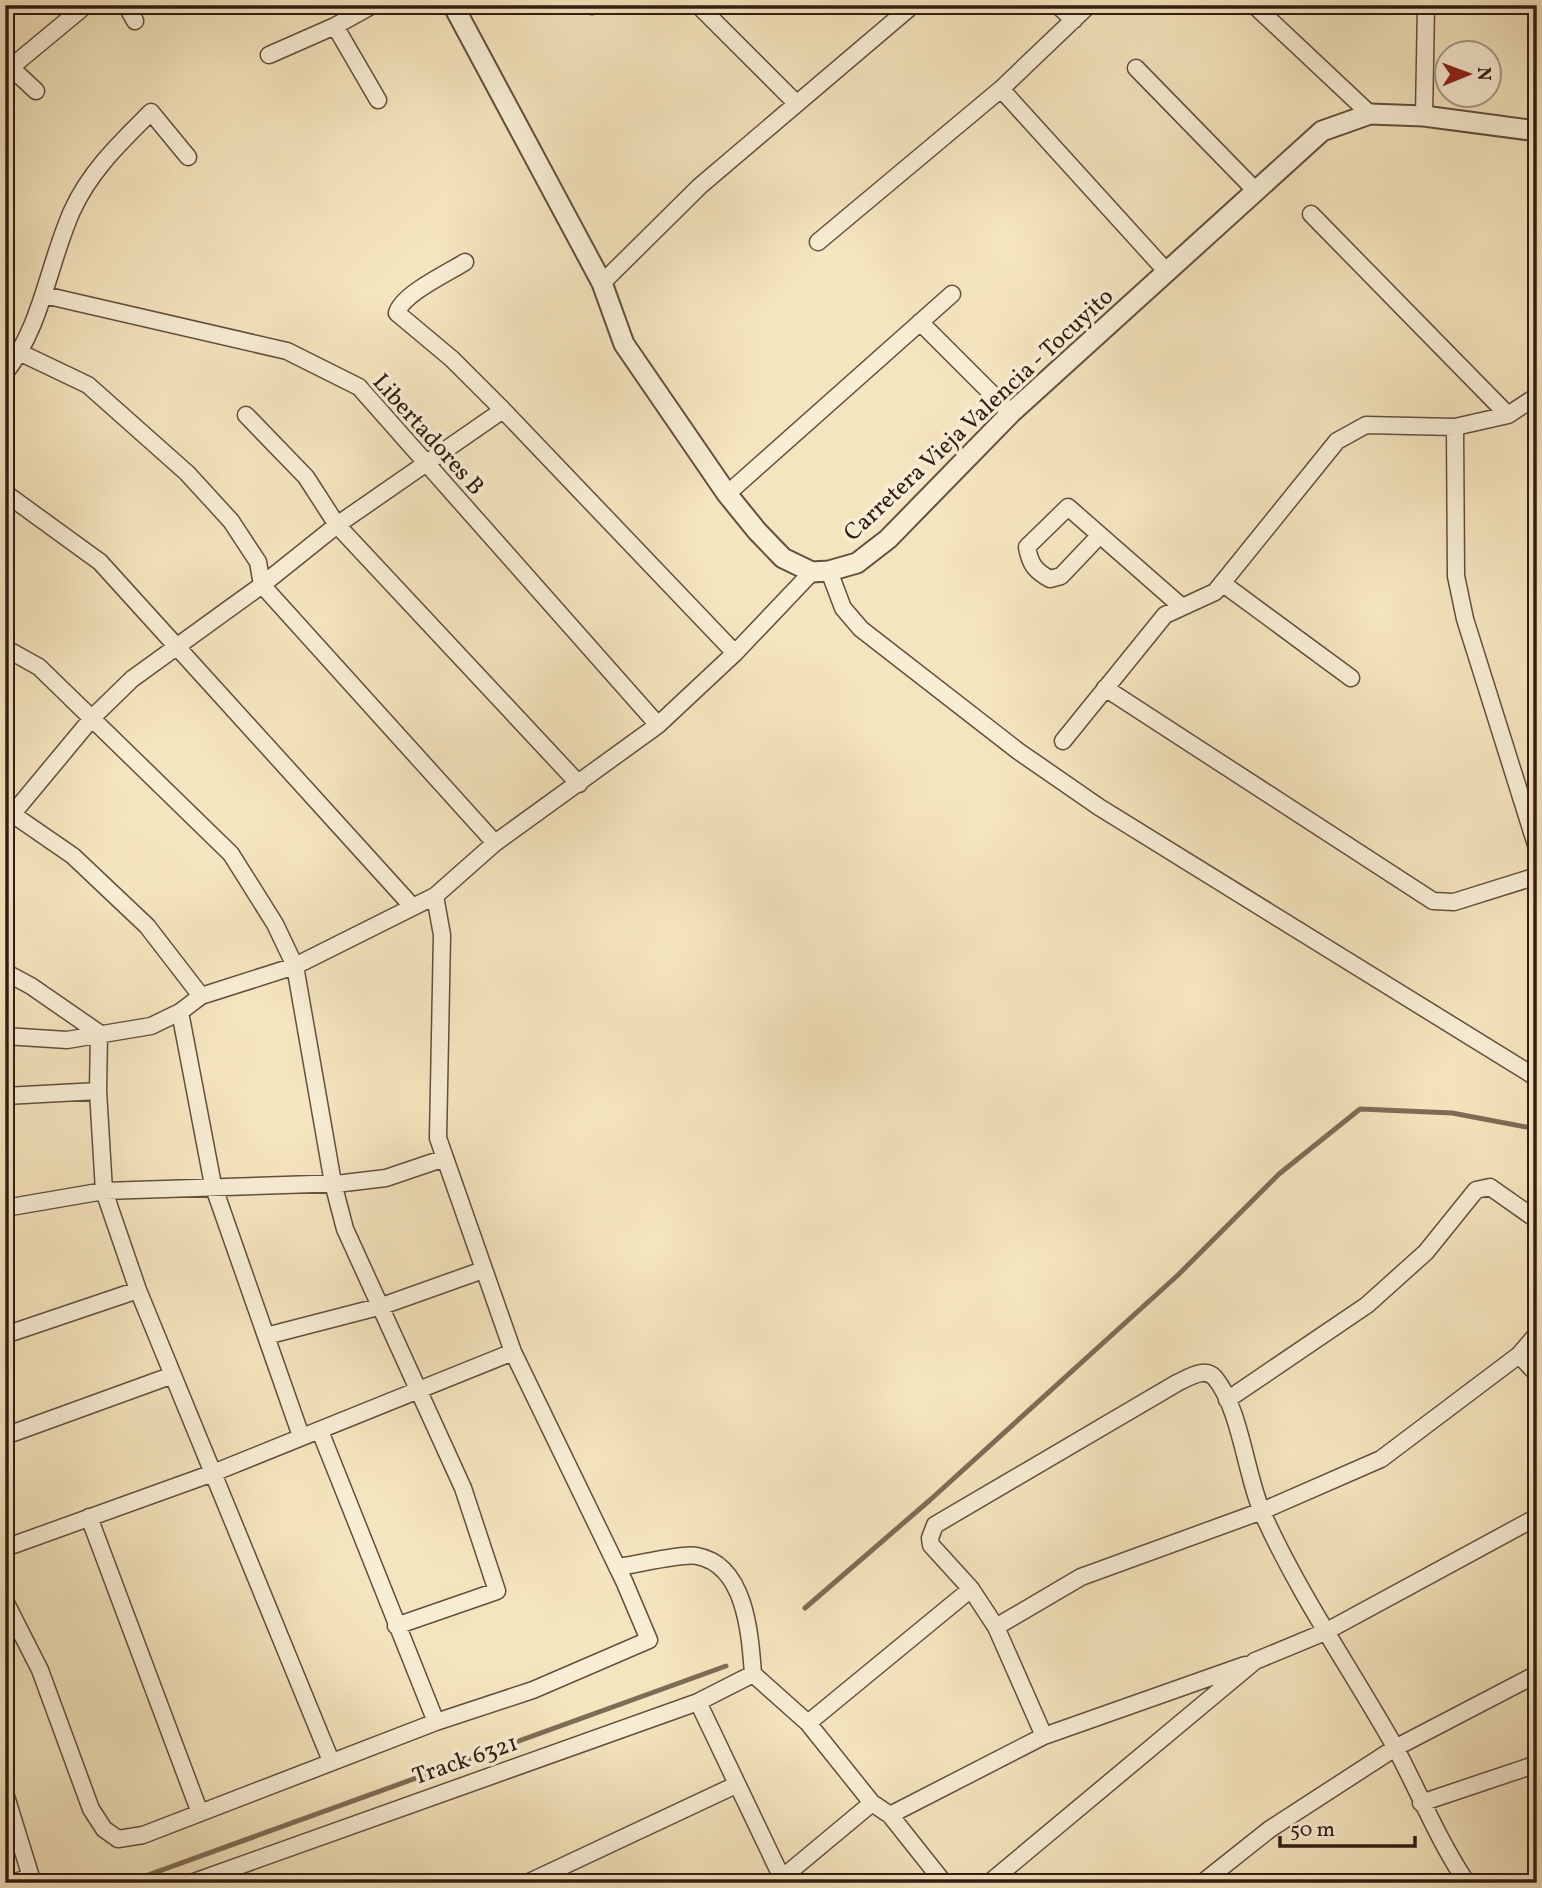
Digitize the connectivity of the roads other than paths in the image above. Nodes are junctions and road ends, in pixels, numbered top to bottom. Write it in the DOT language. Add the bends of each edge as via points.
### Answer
graph roads {
  1 [pos="86,5"];
  2 [pos="125,5"];
  3 [pos="373,5"];
  4 [pos="453,5"];
  5 [pos="582,5"];
  6 [pos="609,5"];
  7 [pos="698,5"];
  8 [pos="913,5"];
  9 [pos="1057,5"];
  10 [pos="1089,5"];
  11 [pos="1254,5"];
  12 [pos="1426,5"];
  13 [pos="1074,20"];
  14 [pos="135,21"];
  15 [pos="335,26"];
  16 [pos="269,55"];
  17 [pos="8,65"];
  18 [pos="1136,68"];
  19 [pos="1001,89"];
  20 [pos="36,91"];
  21 [pos="378,100"];
  22 [pos="795,102"];
  23 [pos="1370,114"];
  24 [pos="1424,116"];
  25 [pos="1537,131"];
  26 [pos="188,157"];
  27 [pos="1256,191"];
  28 [pos="1311,214"];
  29 [pos="818,242"];
  30 [pos="465,262"];
  31 [pos="1167,272"];
  32 [pos="602,283"];
  33 [pos="952,294"];
  34 [pos="44,295"];
  35 [pos="920,322"];
  36 [pos="21,353"];
  37 [pos="5,373"];
  38 [pos="1537,396"];
  39 [pos="503,410"];
  40 [pos="1011,413"];
  41 [pos="247,415"];
  42 [pos="1508,415"];
  43 [pos="1455,427"];
  44 [pos="426,464"];
  45 [pos="5,493"];
  46 [pos="727,494"];
  47 [pos="337,525"];
  48 [pos="1100,535"];
  49 [pos="821,571"];
  50 [pos="1222,583"];
  51 [pos="262,585"];
  52 [pos="1182,607"];
  53 [pos="177,647"];
  54 [pos="5,648"];
  55 [pos="735,653"];
  56 [pos="1351,678"];
  57 [pos="1105,688"];
  58 [pos="93,717"];
  59 [pos="657,725"];
  60 [pos="1063,741"];
  61 [pos="579,784"];
  62 [pos="7,815"];
  63 [pos="495,843"];
  64 [pos="1537,848"];
  65 [pos="1537,876"];
  66 [pos="435,897"];
  67 [pos="411,905"];
  68 [pos="295,966"];
  69 [pos="5,972"];
  70 [pos="201,996"];
  71 [pos="180,1012"];
  72 [pos="99,1033"];
  73 [pos="5,1036"];
  74 [pos="1537,1077"];
  75 [pos="98,1091"];
  76 [pos="5,1096"];
  77 [pos="445,1158"];
  78 [pos="333,1183"];
  79 [pos="213,1185"];
  80 [pos="104,1191"];
  81 [pos="5,1208"];
  82 [pos="1537,1220"];
  83 [pos="484,1270"];
  84 [pos="138,1290"];
  85 [pos="382,1306"];
  86 [pos="1537,1334"];
  87 [pos="5,1335"];
  88 [pos="265,1336"];
  89 [pos="513,1352"];
  90 [pos="1519,1355"];
  91 [pos="1537,1374"];
  92 [pos="173,1375"];
  93 [pos="419,1391"];
  94 [pos="1227,1399"];
  95 [pos="320,1431"];
  96 [pos="6,1435"];
  97 [pos="301,1436"];
  98 [pos="213,1474"];
  99 [pos="1262,1511"];
  100 [pos="89,1517"];
  101 [pos="1537,1517"];
  102 [pos="5,1548"];
  103 [pos="617,1567"];
  104 [pos="971,1589"];
  105 [pos="5,1601"];
  106 [pos="396,1626"];
  107 [pos="996,1627"];
  108 [pos="1325,1632"];
  109 [pos="1255,1661"];
  110 [pos="752,1674"];
  111 [pos="1537,1674"];
  112 [pos="698,1702"];
  113 [pos="436,1722"];
  114 [pos="808,1723"];
  115 [pos="1044,1736"];
  116 [pos="1395,1748"];
  117 [pos="331,1762"];
  118 [pos="1537,1764"];
  119 [pos="736,1785"];
  120 [pos="5,1793"];
  121 [pos="872,1803"];
  122 [pos="1421,1803"];
  123 [pos="200,1813"];
  124 [pos="890,1815"];
  125 [pos="779,1880"];
  126 [pos="1463,1882"];
  127 [pos="12,1883"];
  128 [pos="191,1883"];
  129 [pos="527,1883"];
  130 [pos="944,1883"];
  131 [pos="989,1883"];
  132 [pos="1202,1883"];
  1 -- 17 [label="street"];
  2 -- 14 [label="street"];
  3 -- 15 [label="street"];
  4 -- 32 [label="street"];
  5 -- 6 [label="lane" via="592,10"];
  7 -- 22 [label="street"];
  8 -- 22 [label="street"];
  9 -- 13 [label="street"];
  10 -- 13 [label="street"];
  11 -- 23 [label="street"];
  12 -- 24 [label="street"];
  13 -- 19 [label="street"];
  15 -- 16 [label="street"];
  15 -- 21 [label="street"];
  17 -- 20 [label="street"];
  18 -- 27 [label="street"];
  19 -- 29 [label="street"];
  19 -- 31 [label="street"];
  22 -- 32 [label="street" via="700,186"];
  23 -- 24 [label="street, Carretera Vieja Valencia - Tocuyito"];
  23 -- 27 [label="street, Carretera Vieja Valencia - Tocuyito" via="1322,131"];
  24 -- 25 [label="street, Carretera Vieja Valencia - Tocuyito"];
  26 -- 34 [label="street" via="151,112 90,174 71,213"];
  27 -- 31 [label="street, Carretera Vieja Valencia - Tocuyito"];
  28 -- 42 [label="street"];
  30 -- 39 [label="street" via="408,297 397,313"];
  31 -- 40 [label="street, Carretera Vieja Valencia - Tocuyito"];
  32 -- 46 [label="street" via="624,344"];
  33 -- 35 [label="street"];
  34 -- 36 [label="street"];
  34 -- 44 [label="street, Libertadores B" via="286,351 359,387"];
  35 -- 40 [label="street"];
  35 -- 46 [label="street"];
  36 -- 37 [label="street"];
  36 -- 51 [label="street" via="88,385 187,473 231,521 258,562"];
  38 -- 42 [label="street"];
  39 -- 44 [label="street"];
  39 -- 55 [label="street"];
  40 -- 49 [label="street, Carretera Vieja Valencia - Tocuyito" via="888,539 857,563"];
  41 -- 47 [label="street" via="306,477"];
  42 -- 43 [label="street"];
  43 -- 50 [label="street" via="1366,425 1337,441"];
  43 -- 64 [label="street" via="1456,576"];
  44 -- 47 [label="street"];
  44 -- 59 [label="street, Libertadores B"];
  45 -- 53 [label="street" via="100,562"];
  46 -- 49 [label="street" via="783,558"];
  47 -- 51 [label="street"];
  47 -- 61 [label="street"];
  48 -- 48 [label="street" via="1068,507 1027,547 1029,559 1035,571 1049,579 1061,576"];
  48 -- 52 [label="street"];
  49 -- 55 [label="street"];
  49 -- 74 [label="street" via="861,629 1018,751 1215,880"];
  50 -- 52 [label="street" via="1215,592"];
  50 -- 56 [label="street"];
  51 -- 53 [label="street"];
  51 -- 63 [label="street"];
  52 -- 57 [label="street" via="1165,615"];
  53 -- 58 [label="street" via="132,679"];
  53 -- 67 [label="street"];
  54 -- 58 [label="street" via="39,667"];
  55 -- 59 [label="street"];
  57 -- 60 [label="street"];
  57 -- 65 [label="street" via="1433,901 1454,902"];
  58 -- 62 [label="street"];
  58 -- 68 [label="street" via="231,854"];
  59 -- 61 [label="street"];
  61 -- 63 [label="street"];
  62 -- 70 [label="street" via="73,856 147,926"];
  63 -- 66 [label="street"];
  66 -- 67 [label="street"];
  66 -- 77 [label="street" via="442,935 438,1138"];
  67 -- 68 [label="street"];
  68 -- 70 [label="street"];
  68 -- 78 [label="street"];
  69 -- 72 [label="street"];
  70 -- 71 [label="street"];
  71 -- 72 [label="street" via="151,1026"];
  71 -- 79 [label="street"];
  72 -- 73 [label="street" via="67,1040"];
  72 -- 75 [label="street"];
  75 -- 76 [label="street"];
  75 -- 80 [label="street"];
  77 -- 78 [label="street" via="386,1178"];
  77 -- 83 [label="street"];
  78 -- 79 [label="street"];
  78 -- 85 [label="street" via="345,1229"];
  79 -- 80 [label="street"];
  79 -- 88 [label="street"];
  80 -- 81 [label="street"];
  80 -- 84 [label="street"];
  82 -- 94 [label="street" via="1490,1187 1476,1190 1426,1252 1367,1306"];
  83 -- 85 [label="street"];
  83 -- 89 [label="street"];
  84 -- 87 [label="street"];
  84 -- 92 [label="street"];
  85 -- 88 [label="street"];
  85 -- 93 [label="street"];
  86 -- 90 [label="street"];
  88 -- 97 [label="street"];
  89 -- 93 [label="street"];
  89 -- 103 [label="street"];
  90 -- 91 [label="street"];
  90 -- 99 [label="street" via="1381,1459"];
  92 -- 96 [label="street"];
  92 -- 98 [label="street"];
  93 -- 95 [label="street"];
  93 -- 106 [label="street" via="463,1488 497,1591"];
  94 -- 99 [label="street"];
  94 -- 104 [label="street" via="1214,1376 1201,1372 935,1525 931,1545"];
  95 -- 97 [label="street"];
  95 -- 106 [label="street"];
  97 -- 98 [label="street"];
  98 -- 100 [label="street"];
  98 -- 117 [label="street"];
  99 -- 107 [label="street" via="1081,1577"];
  99 -- 108 [label="street"];
  100 -- 102 [label="street"];
  100 -- 123 [label="street"];
  101 -- 108 [label="street"];
  103 -- 110 [label="street" via="696,1556 721,1566 744,1608"];
  103 -- 113 [label="street" via="649,1640 533,1690"];
  104 -- 107 [label="street"];
  104 -- 114 [label="street"];
  105 -- 123 [label="street" via="40,1670 90,1809 104,1829 118,1839 143,1835"];
  106 -- 113 [label="street"];
  107 -- 115 [label="street"];
  108 -- 109 [label="street"];
  108 -- 116 [label="street"];
  109 -- 115 [label="street"];
  109 -- 131 [label="street"];
  110 -- 112 [label="street, Track 6321"];
  110 -- 114 [label="street"];
  111 -- 116 [label="street"];
  112 -- 119 [label="street"];
  112 -- 128 [label="street, Track 6321"];
  113 -- 117 [label="street"];
  114 -- 121 [label="street"];
  115 -- 124 [label="street"];
  116 -- 122 [label="street"];
  116 -- 132 [label="street" via="1270,1829"];
  117 -- 123 [label="street"];
  118 -- 122 [label="street"];
  119 -- 125 [label="street"];
  119 -- 129 [label="street"];
  120 -- 127 [label="street" via="31,1877"];
  121 -- 124 [label="street"];
  121 -- 125 [label="street"];
  122 -- 126 [label="street"];
  124 -- 130 [label="street"];
}
